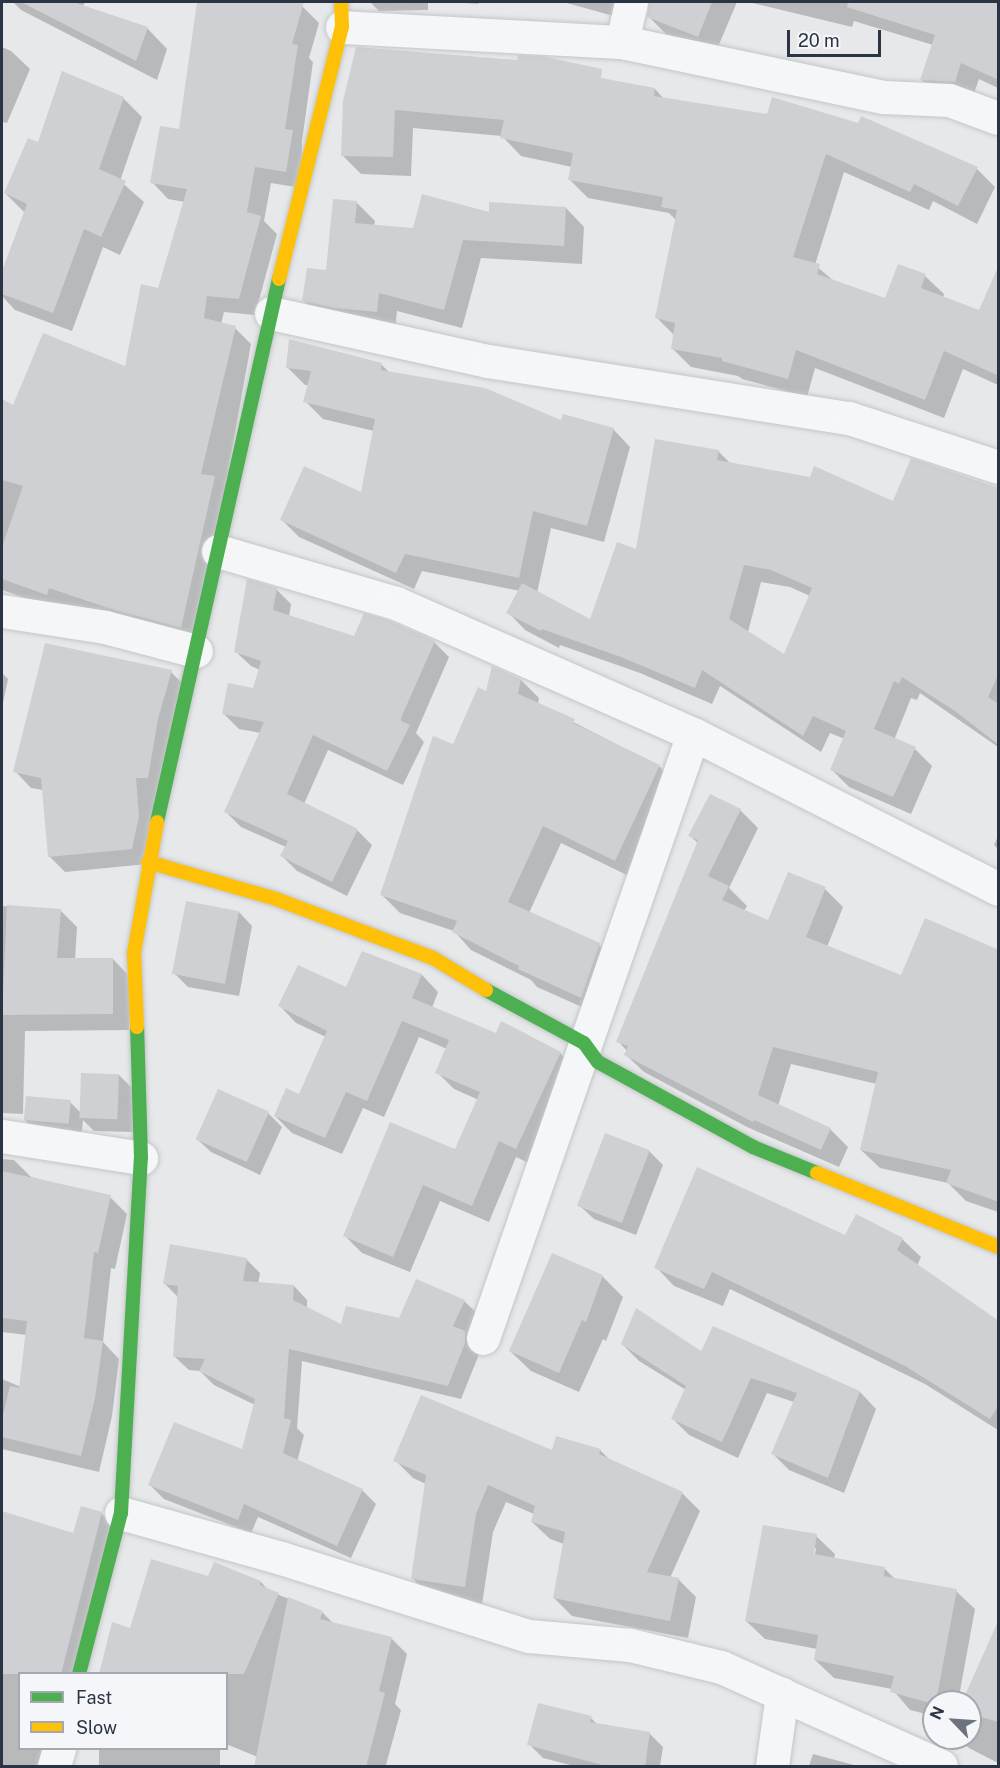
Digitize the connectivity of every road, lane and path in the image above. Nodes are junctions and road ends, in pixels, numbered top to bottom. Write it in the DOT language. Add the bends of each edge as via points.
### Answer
graph roads {
  1 [pos="631,2"];
  2 [pos="342,14"];
  3 [pos="622,42"];
  4 [pos="999,118"];
  5 [pos="271,313"];
  6 [pos="999,467"];
  7 [pos="218,550"];
  8 [pos="2,611"];
  9 [pos="196,651"];
  10 [pos="693,734"];
  11 [pos="148,862"];
  12 [pos="999,889"];
  13 [pos="584,1043"];
  14 [pos="2,1136"];
  15 [pos="141,1158"];
  16 [pos="999,1247"];
  17 [pos="483,1338"];
  18 [pos="121,1513"];
  19 [pos="80,1672"];
  20 [pos="782,1694"];
  21 [pos="59,1750"];
  22 [pos="54,1767"];
  23 [pos="772,1767"];
  24 [pos="941,1767"];
  1 -- 3 [label="street"];
  2 -- 3 [label="street"];
  2 -- 5 [label="street"];
  3 -- 4 [label="street" via="884,97 949,100"];
  5 -- 6 [label="street" via="488,361 849,418"];
  5 -- 7 [label="street"];
  7 -- 9 [label="street"];
  7 -- 10 [label="street" via="396,603"];
  8 -- 9 [label="street" via="105,627"];
  9 -- 11 [label="street"];
  10 -- 12 [label="street"];
  10 -- 13 [label="street"];
  11 -- 13 [label="street" via="276,899 434,958 528,1015"];
  11 -- 15 [label="street" via="134,953"];
  13 -- 16 [label="street" via="598,1062 753,1147"];
  13 -- 17 [label="street"];
  14 -- 15 [label="street"];
  15 -- 18 [label="street"];
  18 -- 19 [label="street"];
  18 -- 20 [label="street" via="281,1558 529,1636 630,1645 721,1667"];
  20 -- 23 [label="street"];
  20 -- 24 [label="street"];
  21 -- 22 [label="street"];
}
